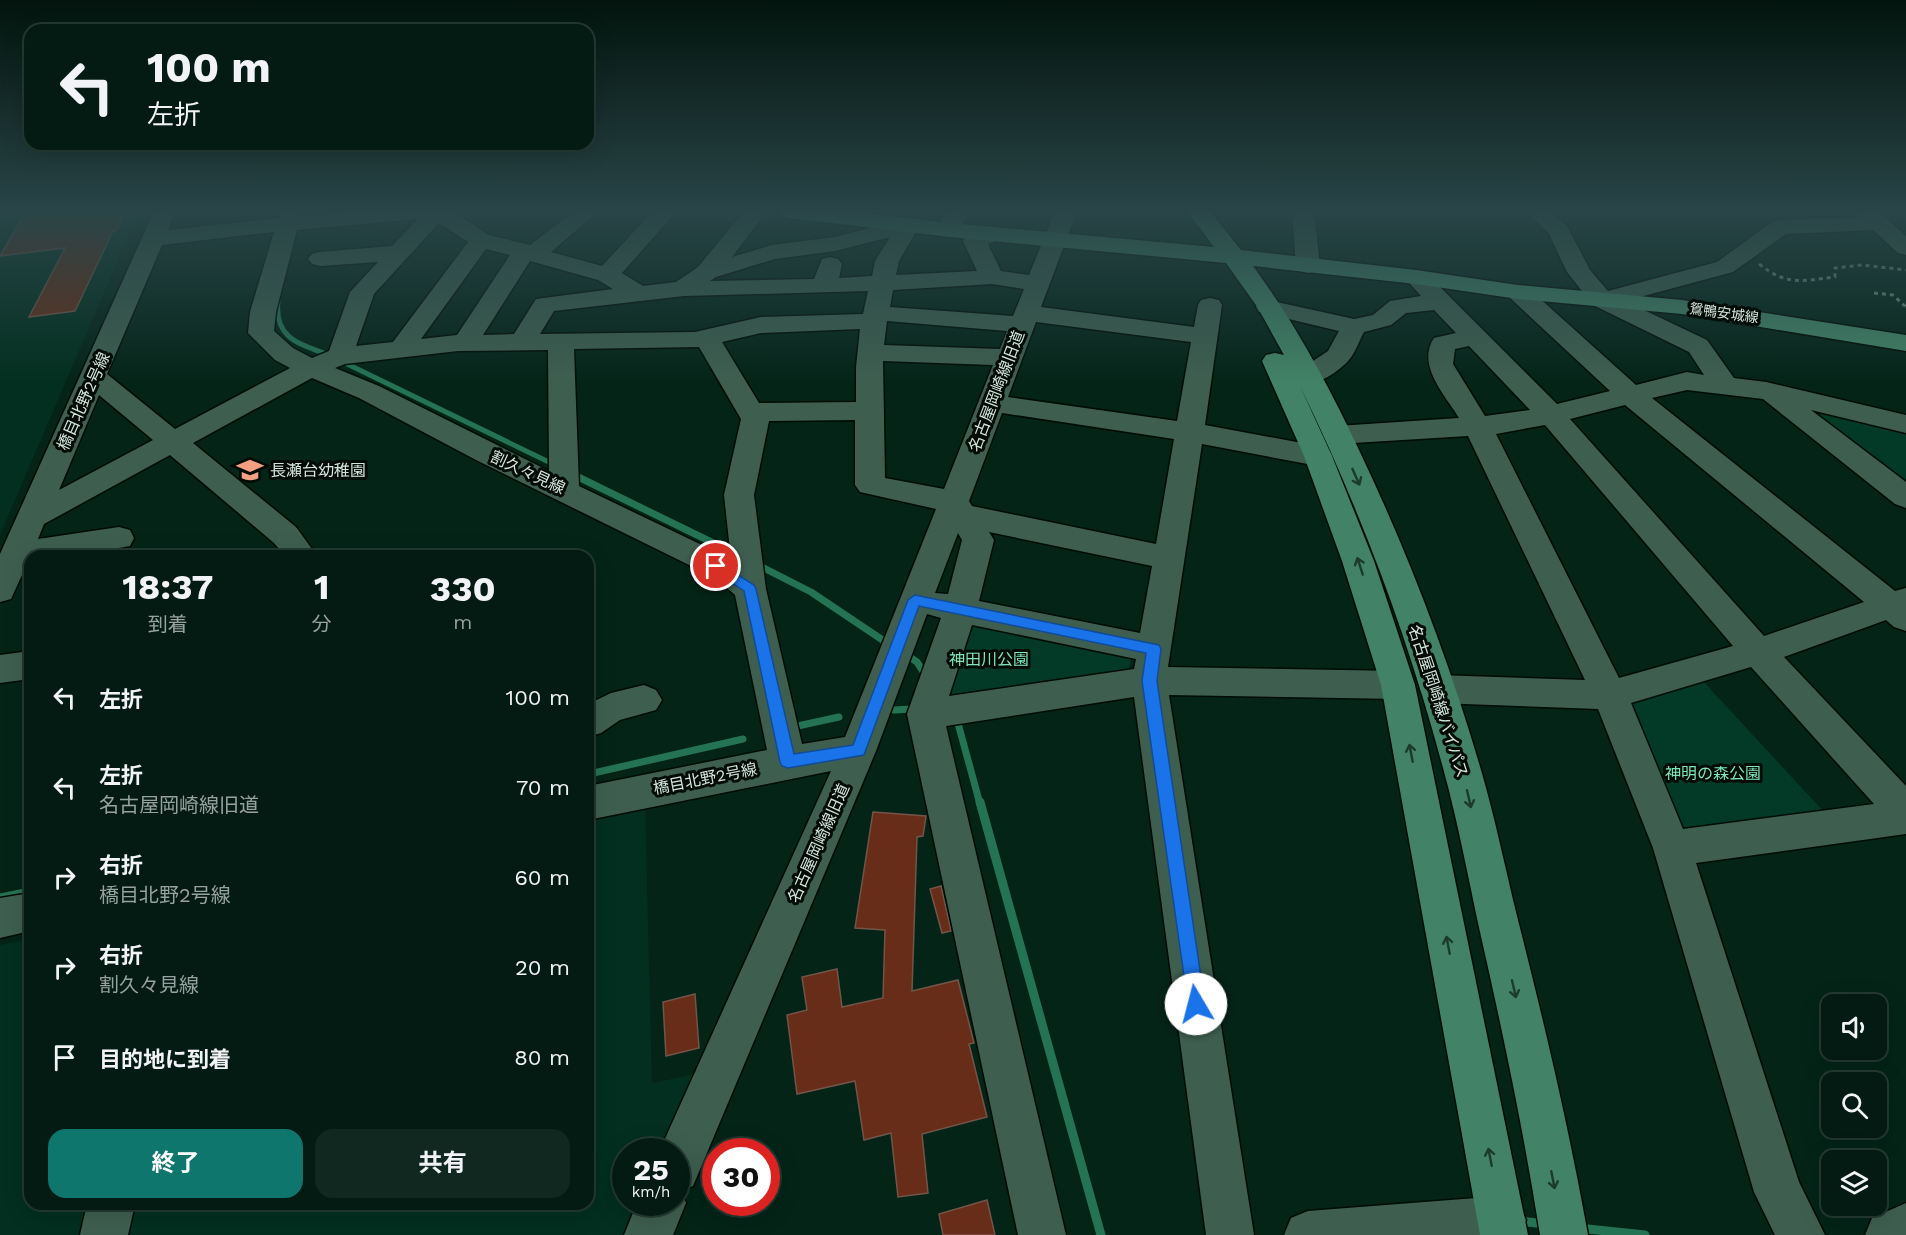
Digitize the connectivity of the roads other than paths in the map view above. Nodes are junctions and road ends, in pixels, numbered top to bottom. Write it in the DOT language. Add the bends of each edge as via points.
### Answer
graph roads {
  1 [pos="141,269"];
  2 [pos="274,269"];
  3 [pos="384,269"];
  4 [pos="460,269"];
  5 [pos="518,269"];
  6 [pos="584,269"];
  7 [pos="613,269"];
  8 [pos="709,269"];
  9 [pos="717,269"];
  10 [pos="829,269"];
  11 [pos="885,269"];
  12 [pos="988,269"];
  13 [pos="1044,269"];
  14 [pos="1229,269"];
  15 [pos="1233,269"];
  16 [pos="1334,269"];
  17 [pos="1577,269"];
  18 [pos="1719,269"];
  19 [pos="706,272"];
  20 [pos="607,275"];
  21 [pos="992,277"];
  22 [pos="1416,277"];
  23 [pos="881,282"];
  24 [pos="825,286"];
  25 [pos="683,290"];
  26 [pos="1518,292"];
  27 [pos="639,294"];
  28 [pos="1602,300"];
  29 [pos="1440,302"];
  30 [pos="1210,304"];
  31 [pos="1029,307"];
  32 [pos="1268,307"];
  33 [pos="874,317"];
  34 [pos="1354,327"];
  35 [pos="1205,336"];
  36 [pos="706,337"];
  37 [pos="1473,337"];
  38 [pos="561,341"];
  39 [pos="465,342"];
  40 [pos="522,342"];
  41 [pos="1906,343"];
  42 [pos="401,349"];
  43 [pos="870,352"];
  44 [pos="340,356"];
  45 [pos="1010,358"];
  46 [pos="311,368"];
  47 [pos="94,377"];
  48 [pos="1307,377"];
  49 [pos="1725,387"];
  50 [pos="1766,391"];
  51 [pos="1630,395"];
  52 [pos="991,403"];
  53 [pos="869,411"];
  54 [pos="752,412"];
  55 [pos="1551,415"];
  56 [pos="1906,424"];
  57 [pos="1478,427"];
  58 [pos="1191,432"];
  59 [pos="173,443"];
  60 [pos="1327,445"];
  61 [pos="564,489"];
  62 [pos="1903,493"];
  63 [pos="958,509"];
  64 [pos="32,516"];
  65 [pos="119,538"];
  66 [pos="42,550"];
  67 [pos="297,550"];
  68 [pos="24,553"];
  69 [pos="16,554"];
  70 [pos="1169,558"];
  71 [pos="750,589"];
  72 [pos="0,590"];
  73 [pos="915,600"];
  74 [pos="1901,607"];
  75 [pos="960,610"];
  76 [pos="1758,652"];
  77 [pos="1152,665"];
  78 [pos="24,666"];
  79 [pos="0,669"];
  80 [pos="1398,685"];
  81 [pos="1437,690"];
  82 [pos="1610,695"];
  83 [pos="631,698"];
  84 [pos="925,714"];
  85 [pos="594,718"];
  86 [pos="858,751"];
  87 [pos="788,762"];
  88 [pos="594,802"];
  89 [pos="1906,815"];
  90 [pos="1672,848"];
  91 [pos="24,913"];
  92 [pos="0,918"];
  93 [pos="689,1138"];
  94 [pos="110,1210"];
  95 [pos="656,1216"];
  96 [pos="1503,1227"];
  97 [pos="1906,1227"];
  98 [pos="1572,1234"];
  99 [pos="104,1235"];
  100 [pos="648,1235"];
  101 [pos="1042,1235"];
  102 [pos="1230,1235"];
  103 [pos="1308,1235"];
  104 [pos="1801,1235"];
  105 [pos="1889,1235"];
  1 -- 47 [label="street, 橋目北野2号線"];
  2 -- 46 [label="street, 割久々見線" via="262,312 261,333 284,354"];
  3 -- 44 [label="street" via="362,292"];
  4 -- 42 [label="street"];
  5 -- 39 [label="street"];
  6 -- 20 [label="street"];
  7 -- 20 [label="street"];
  8 -- 19 [label="street"];
  9 -- 19 [label="street"];
  10 -- 24 [label="street"];
  11 -- 23 [label="street"];
  12 -- 21 [label="street"];
  13 -- 31 [label="street, 名古屋岡崎線旧道"];
  14 -- 60 [label="main road, 名古屋岡崎線バイパス"];
  15 -- 32 [label="main road, 名古屋岡崎線バイパス"];
  16 -- 22 [label="main road, 鴛鴨安城線"];
  17 -- 28 [label="street"];
  18 -- 28 [label="street"];
  19 -- 25 [label="street"];
  20 -- 27 [label="street"];
  21 -- 23 [label="street"];
  21 -- 31 [label="street"];
  22 -- 26 [label="main road, 鴛鴨安城線"];
  22 -- 29 [label="street"];
  23 -- 24 [label="street"];
  23 -- 33 [label="street"];
  24 -- 25 [label="street"];
  25 -- 27 [label="street"];
  26 -- 28 [label="main road, 鴛鴨安城線"];
  26 -- 51 [label="street"];
  27 -- 40 [label="street" via="544,304"];
  28 -- 41 [label="main road, 鴛鴨安城線" via="1682,307"];
  28 -- 49 [label="street" via="1698,346"];
  29 -- 34 [label="street" via="1400,306 1382,320"];
  29 -- 37 [label="street"];
  30 -- 35 [label="street"];
  31 -- 33 [label="street"];
  31 -- 35 [label="street"];
  31 -- 45 [label="street, 名古屋岡崎線旧道"];
  32 -- 34 [label="street"];
  32 -- 48 [label="main road, 名古屋岡崎線バイパス"];
  33 -- 36 [label="street" via="761,325"];
  33 -- 43 [label="street"];
  34 -- 48 [label="street" via="1338,356"];
  35 -- 58 [label="street"];
  36 -- 38 [label="street"];
  36 -- 54 [label="street"];
  37 -- 55 [label="street"];
  37 -- 57 [label="street" via="1443,344 1440,364"];
  38 -- 40 [label="street"];
  38 -- 61 [label="street"];
  39 -- 40 [label="street"];
  39 -- 42 [label="street"];
  42 -- 44 [label="street"];
  43 -- 45 [label="street"];
  43 -- 53 [label="street"];
  44 -- 46 [label="street"];
  45 -- 52 [label="street, 名古屋岡崎線旧道"];
  46 -- 59 [label="street"];
  46 -- 61 [label="street, 割久々見線" via="369,392"];
  47 -- 59 [label="street"];
  47 -- 64 [label="street, 橋目北野2号線"];
  48 -- 60 [label="main road, 名古屋岡崎線バイパス"];
  49 -- 50 [label="street"];
  49 -- 51 [label="street" via="1688,381"];
  50 -- 56 [label="street"];
  50 -- 62 [label="street"];
  51 -- 55 [label="street"];
  51 -- 74 [label="street"];
  52 -- 58 [label="street"];
  52 -- 63 [label="street, 名古屋岡崎線旧道"];
  53 -- 54 [label="street"];
  53 -- 63 [label="street" via="870,485"];
  54 -- 71 [label="street" via="755,419 739,495"];
  55 -- 57 [label="street"];
  55 -- 76 [label="street"];
  57 -- 60 [label="street"];
  57 -- 82 [label="street"];
  58 -- 60 [label="street"];
  58 -- 70 [label="street"];
  59 -- 64 [label="street"];
  59 -- 67 [label="street" via="285,535"];
  80 -- 60 [label="main road, 名古屋岡崎線バイパス, one-way" via="1358,561"];
  60 -- 81 [label="main road, 名古屋岡崎線バイパス, one-way" via="1388,550"];
  61 -- 71 [label="street, 割久々見線" via="700,557"];
  63 -- 70 [label="street"];
  63 -- 73 [label="street, 名古屋岡崎線旧道"];
  63 -- 75 [label="street" via="978,540"];
  64 -- 69 [label="street, 橋目北野2号線"];
  65 -- 66 [label="street"];
  68 -- 69 [label="street"];
  69 -- 72 [label="street, 橋目北野2号線"];
  70 -- 77 [label="street"];
  71 -- 87 [label="street"];
  73 -- 75 [label="street"];
  73 -- 86 [label="street, 名古屋岡崎線旧道"];
  74 -- 76 [label="street"];
  75 -- 77 [label="street"];
  75 -- 84 [label="street"];
  76 -- 82 [label="street"];
  76 -- 89 [label="street"];
  77 -- 80 [label="street"];
  77 -- 84 [label="street"];
  77 -- 102 [label="street"];
  78 -- 79 [label="street"];
  96 -- 80 [label="main road, 名古屋岡崎線バイパス, one-way"];
  81 -- 82 [label="street"];
  81 -- 98 [label="main road, 名古屋岡崎線バイパス, one-way" via="1461,769"];
  82 -- 90 [label="street"];
  83 -- 85 [label="street"];
  84 -- 101 [label="street"];
  86 -- 87 [label="street, 橋目北野2号線"];
  86 -- 93 [label="street, 名古屋岡崎線旧道"];
  87 -- 88 [label="street, 橋目北野2号線"];
  89 -- 90 [label="street"];
  90 -- 104 [label="street" via="1778,1192"];
  91 -- 92 [label="street"];
  94 -- 99 [label="street"];
  95 -- 100 [label="street"];
  96 -- 103 [label="street"];
  97 -- 105 [label="street"];
}
